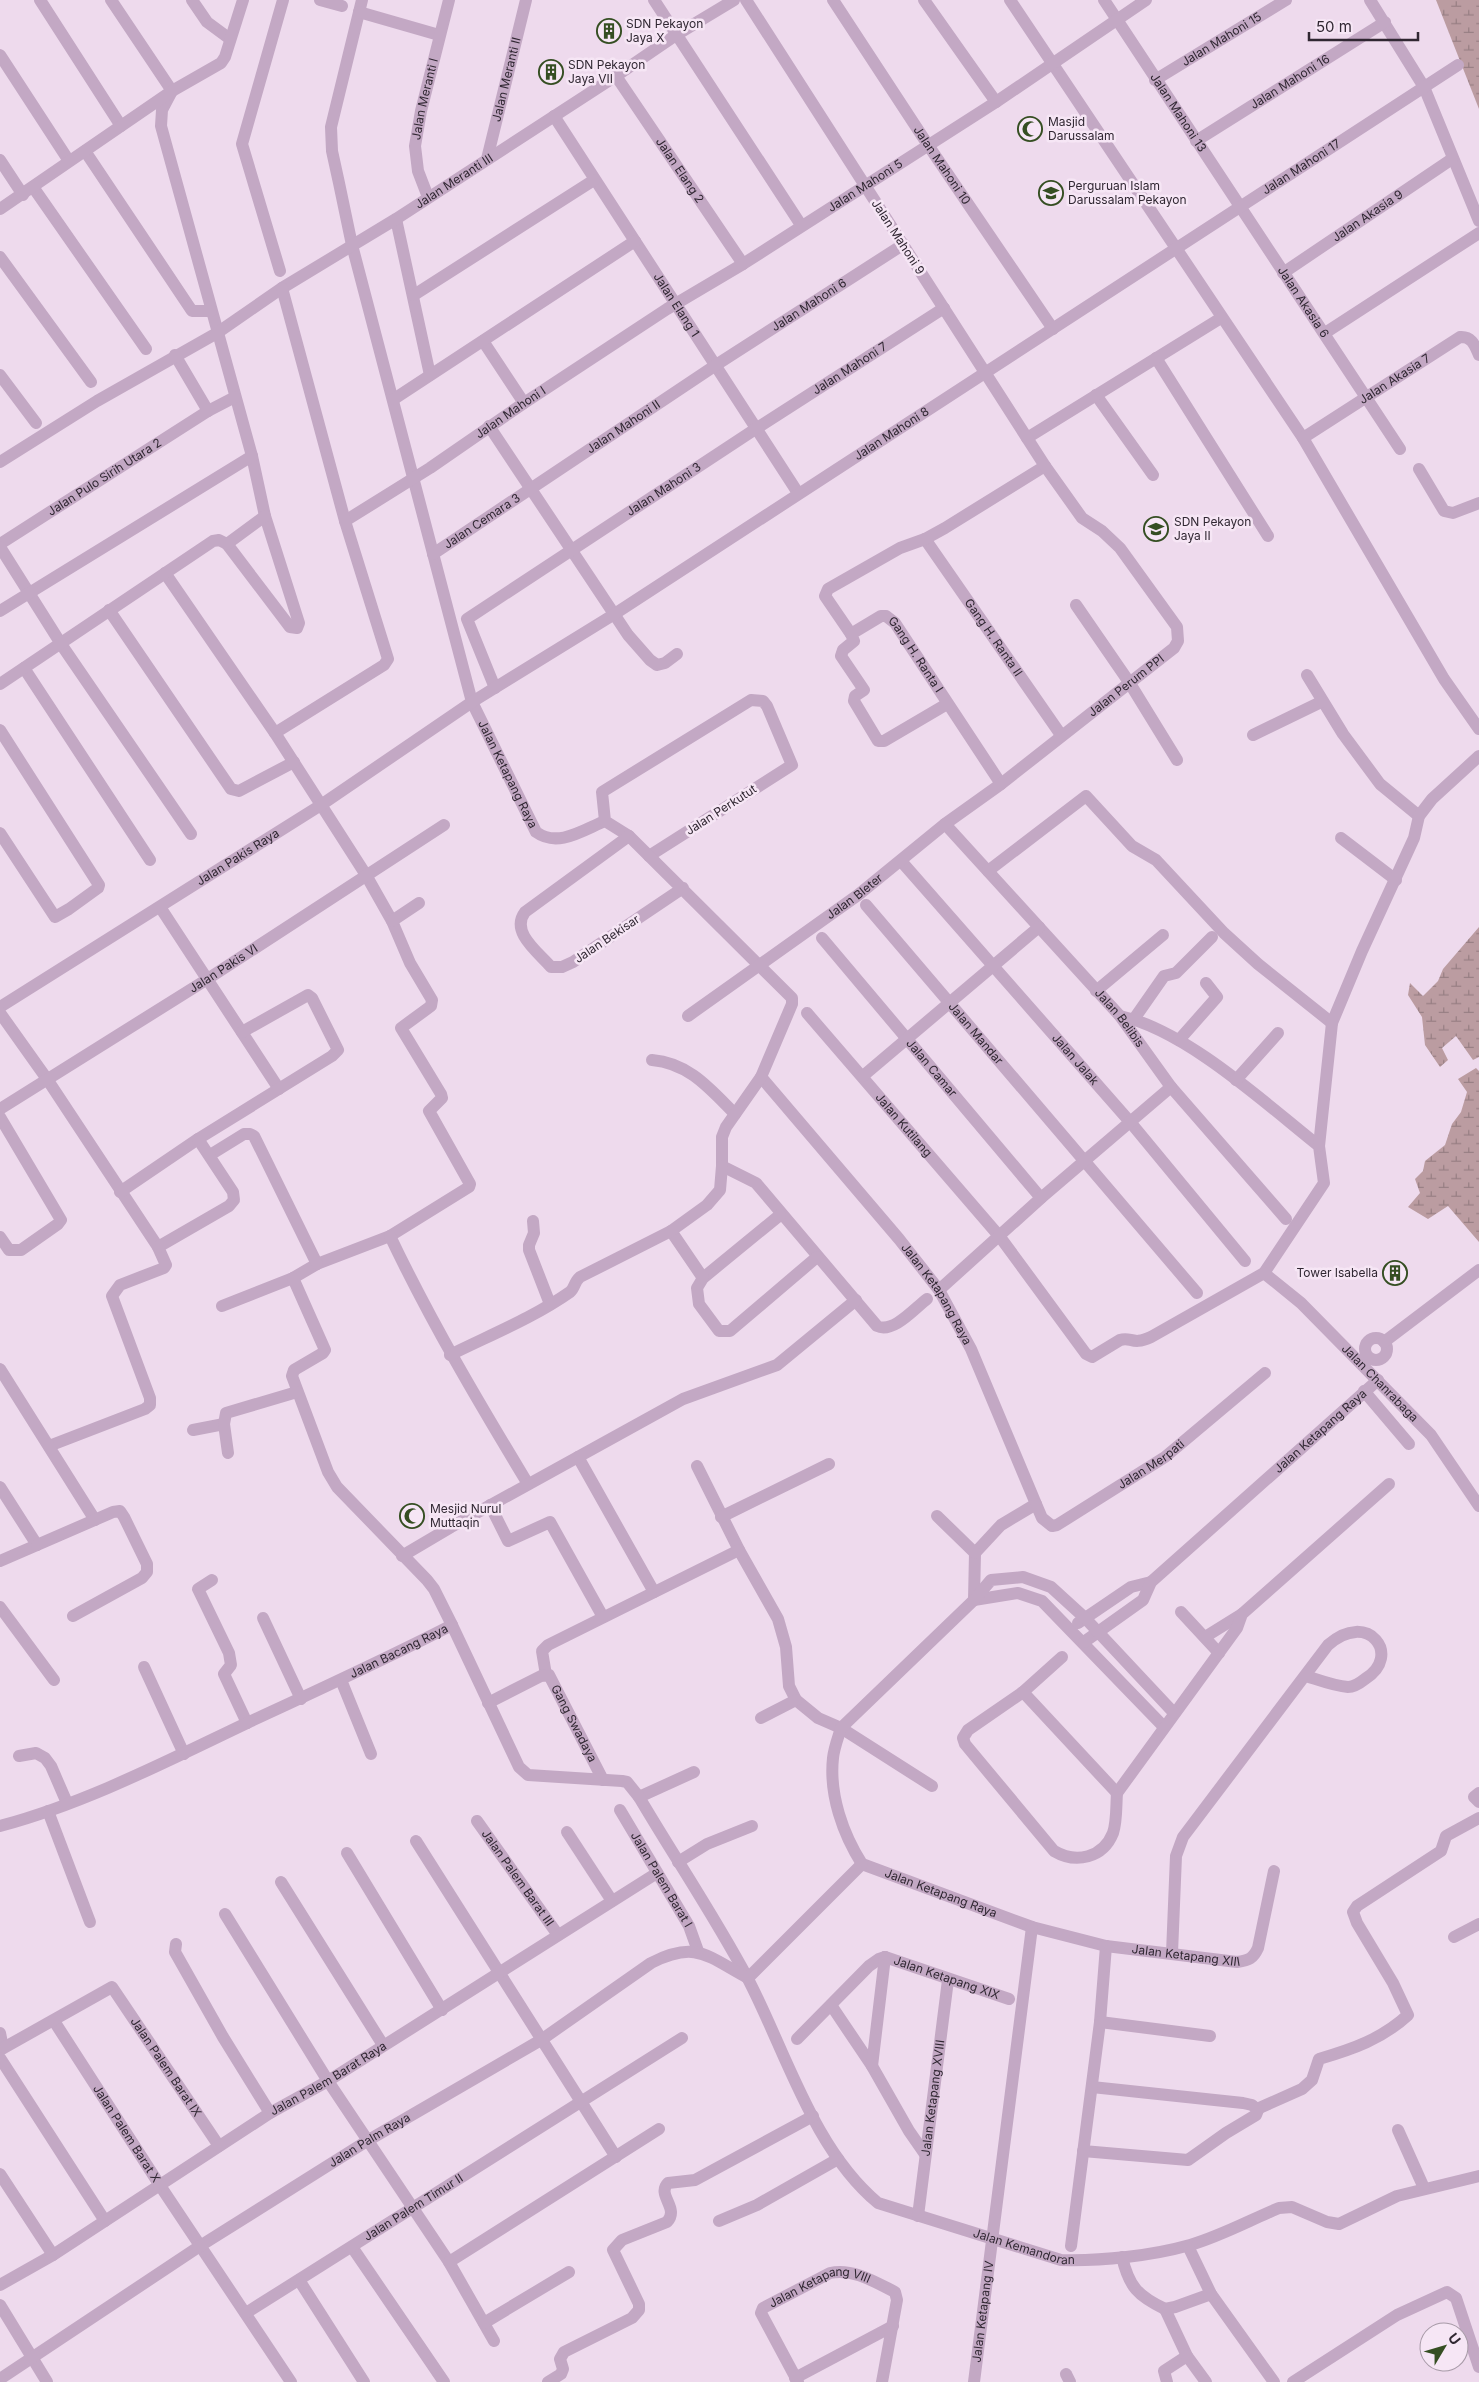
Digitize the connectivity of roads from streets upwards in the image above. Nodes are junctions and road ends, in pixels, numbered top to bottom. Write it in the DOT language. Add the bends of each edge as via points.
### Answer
graph roads {
  1 [pos="40,0"];
  2 [pos="111,0"];
  3 [pos="192,0"];
  4 [pos="243,0"];
  5 [pos="283,0"];
  6 [pos="320,0"];
  7 [pos="449,0"];
  8 [pos="526,0"];
  9 [pos="654,0"];
  10 [pos="734,0"];
  11 [pos="746,0"];
  12 [pos="833,0"];
  13 [pos="924,0"];
  14 [pos="1010,0"];
  15 [pos="1104,0"];
  16 [pos="1146,0"];
  17 [pos="1286,0"];
  18 [pos="1370,0"];
  19 [pos="342,6"];
  20 [pos="360,6"];
  21 [pos="1116,20"];
  22 [pos="1385,22"];
  23 [pos="439,35"];
  24 [pos="676,35"];
  25 [pos="230,39"];
  26 [pos="0,55"];
  27 [pos="1052,64"];
  28 [pos="1458,65"];
  29 [pos="616,76"];
  30 [pos="1155,80"];
  31 [pos="1424,87"];
  32 [pos="172,91"];
  33 [pos="996,102"];
  34 [pos="554,116"];
  35 [pos="121,126"];
  36 [pos="1196,141"];
  37 [pos="928,145"];
  38 [pos="85,151"];
  39 [pos="487,159"];
  40 [pos="1452,159"];
  41 [pos="0,160"];
  42 [pos="69,162"];
  43 [pos="594,180"];
  44 [pos="864,184"];
  45 [pos="28,191"];
  46 [pos="428,197"];
  47 [pos="1239,208"];
  48 [pos="0,209"];
  49 [pos="396,219"];
  50 [pos="1479,221"];
  51 [pos="802,225"];
  52 [pos="1479,233"];
  53 [pos="635,241"];
  54 [pos="904,244"];
  55 [pos="352,245"];
  56 [pos="1177,248"];
  57 [pos="0,257"];
  58 [pos="743,264"];
  59 [pos="280,271"];
  60 [pos="1284,273"];
  61 [pos="282,288"];
  62 [pos="414,295"];
  63 [pos="676,304"];
  64 [pos="944,308"];
  65 [pos="211,311"];
  66 [pos="1222,318"];
  67 [pos="1053,329"];
  68 [pos="1325,332"];
  69 [pos="217,333"];
  70 [pos="483,341"];
  71 [pos="146,349"];
  72 [pos="175,355"];
  73 [pos="1479,355"];
  74 [pos="1156,358"];
  75 [pos="716,365"];
  76 [pos="985,373"];
  77 [pos="0,375"];
  78 [pos="430,376"];
  79 [pos="91,382"];
  80 [pos="1096,395"];
  81 [pos="235,397"];
  82 [pos="1367,397"];
  83 [pos="394,399"];
  84 [pos="524,403"];
  85 [pos="208,411"];
  86 [pos="36,423"];
  87 [pos="489,426"];
  88 [pos="757,428"];
  89 [pos="1027,438"];
  90 [pos="1303,438"];
  91 [pos="1400,449"];
  92 [pos="252,456"];
  93 [pos="0,462"];
  94 [pos="1045,466"];
  95 [pos="1419,469"];
  96 [pos="1153,475"];
  97 [pos="414,477"];
  98 [pos="530,488"];
  99 [pos="798,493"];
  100 [pos="1479,503"];
  101 [pos="265,516"];
  102 [pos="1082,518"];
  103 [pos="345,521"];
  104 [pos="1268,536"];
  105 [pos="925,539"];
  106 [pos="227,544"];
  107 [pos="0,546"];
  108 [pos="571,551"];
  109 [pos="433,554"];
  110 [pos="165,573"];
  111 [pos="30,592"];
  112 [pos="1076,606"];
  113 [pos="109,610"];
  114 [pos="0,611"];
  115 [pos="613,616"];
  116 [pos="851,634"];
  117 [pos="61,643"];
  118 [pos="676,654"];
  119 [pos="24,668"];
  120 [pos="1307,675"];
  121 [pos="1128,682"];
  122 [pos="0,684"];
  123 [pos="495,688"];
  124 [pos="472,702"];
  125 [pos="1321,702"];
  126 [pos="947,704"];
  127 [pos="1479,729"];
  128 [pos="0,730"];
  129 [pos="275,733"];
  130 [pos="1253,735"];
  131 [pos="1062,736"];
  132 [pos="1479,756"];
  133 [pos="1178,760"];
  134 [pos="294,762"];
  135 [pos="1000,784"];
  136 [pos="321,805"];
  137 [pos="1419,816"];
  138 [pos="605,820"];
  139 [pos="945,824"];
  140 [pos="444,825"];
  141 [pos="0,833"];
  142 [pos="191,834"];
  143 [pos="629,836"];
  144 [pos="1341,838"];
  145 [pos="649,856"];
  146 [pos="150,860"];
  147 [pos="901,860"];
  148 [pos="988,871"];
  149 [pos="366,875"];
  150 [pos="1396,880"];
  151 [pos="683,888"];
  152 [pos="420,903"];
  153 [pos="866,905"];
  154 [pos="160,906"];
  155 [pos="392,921"];
  156 [pos="1039,927"];
  157 [pos="1163,935"];
  158 [pos="1212,937"];
  159 [pos="822,938"];
  160 [pos="760,965"];
  161 [pos="993,966"];
  162 [pos="206,980"];
  163 [pos="1206,983"];
  164 [pos="1096,991"];
  165 [pos="950,1003"];
  166 [pos="0,1007"];
  167 [pos="0,1013"];
  168 [pos="807,1013"];
  169 [pos="688,1016"];
  170 [pos="1120,1016"];
  171 [pos="1134,1019"];
  172 [pos="1332,1023"];
  173 [pos="242,1032"];
  174 [pos="1278,1033"];
  175 [pos="907,1039"];
  176 [pos="1179,1040"];
  177 [pos="652,1060"];
  178 [pos="863,1076"];
  179 [pos="761,1077"];
  180 [pos="47,1079"];
  181 [pos="1236,1080"];
  182 [pos="1171,1087"];
  183 [pos="279,1089"];
  184 [pos="0,1109"];
  185 [pos="735,1114"];
  186 [pos="0,1117"];
  187 [pos="1131,1123"];
  188 [pos="198,1139"];
  189 [pos="1319,1146"];
  190 [pos="210,1155"];
  191 [pos="1086,1162"];
  192 [pos="722,1166"];
  193 [pos="120,1192"];
  194 [pos="1041,1198"];
  195 [pos="780,1214"];
  196 [pos="1286,1219"];
  197 [pos="533,1221"];
  198 [pos="671,1231"];
  199 [pos="390,1236"];
  200 [pos="0,1237"];
  201 [pos="1000,1237"];
  202 [pos="158,1248"];
  203 [pos="817,1256"];
  204 [pos="1245,1261"];
  205 [pos="317,1264"];
  206 [pos="1479,1270"];
  207 [pos="1264,1273"];
  208 [pos="294,1278"];
  209 [pos="703,1278"];
  210 [pos="939,1290"];
  211 [pos="1197,1292"];
  212 [pos="927,1299"];
  213 [pos="856,1300"];
  214 [pos="550,1304"];
  215 [pos="222,1306"];
  216 [pos="1332,1334"];
  217 [pos="1384,1342"];
  218 [pos="1366,1344"];
  219 [pos="450,1355"];
  220 [pos="1380,1360"];
  221 [pos="0,1369"];
  222 [pos="1265,1374"];
  223 [pos="1378,1380"];
  224 [pos="1364,1391"];
  225 [pos="296,1392"];
  226 [pos="224,1424"];
  227 [pos="193,1430"];
  228 [pos="1409,1444"];
  229 [pos="49,1446"];
  230 [pos="228,1453"];
  231 [pos="578,1457"];
  232 [pos="829,1464"];
  233 [pos="697,1466"];
  234 [pos="528,1484"];
  235 [pos="1389,1484"];
  236 [pos="0,1487"];
  237 [pos="1036,1504"];
  238 [pos="490,1506"];
  239 [pos="1479,1506"];
  240 [pos="937,1516"];
  241 [pos="721,1517"];
  242 [pos="95,1520"];
  243 [pos="37,1545"];
  244 [pos="739,1550"];
  245 [pos="975,1552"];
  246 [pos="402,1556"];
  247 [pos="0,1562"];
  248 [pos="212,1580"];
  249 [pos="1151,1582"];
  250 [pos="654,1592"];
  251 [pos="974,1600"];
  252 [pos="0,1607"];
  253 [pos="1181,1612"];
  254 [pos="1242,1614"];
  255 [pos="73,1616"];
  256 [pos="603,1617"];
  257 [pos="263,1618"];
  258 [pos="1085,1618"];
  259 [pos="452,1625"];
  260 [pos="1071,1628"];
  261 [pos="1097,1633"];
  262 [pos="1205,1637"];
  263 [pos="1084,1642"];
  264 [pos="1219,1653"];
  265 [pos="1062,1657"];
  266 [pos="144,1667"];
  267 [pos="546,1675"];
  268 [pos="1306,1676"];
  269 [pos="54,1680"];
  270 [pos="341,1680"];
  271 [pos="1022,1692"];
  272 [pos="301,1699"];
  273 [pos="796,1700"];
  274 [pos="488,1703"];
  275 [pos="1174,1713"];
  276 [pos="761,1718"];
  277 [pos="247,1723"];
  278 [pos="1164,1727"];
  279 [pos="841,1728"];
  280 [pos="184,1754"];
  281 [pos="371,1754"];
  282 [pos="20,1756"];
  283 [pos="694,1772"];
  284 [pos="603,1780"];
  285 [pos="932,1786"];
  286 [pos="1479,1793"];
  287 [pos="1117,1794"];
  288 [pos="639,1797"];
  289 [pos="1479,1802"];
  290 [pos="67,1803"];
  291 [pos="620,1810"];
  292 [pos="48,1811"];
  293 [pos="1479,1818"];
  294 [pos="476,1821"];
  295 [pos="0,1826"];
  296 [pos="752,1826"];
  297 [pos="567,1832"];
  298 [pos="416,1841"];
  299 [pos="346,1853"];
  300 [pos="678,1862"];
  301 [pos="862,1864"];
  302 [pos="1274,1871"];
  303 [pos="656,1873"];
  304 [pos="281,1882"];
  305 [pos="612,1901"];
  306 [pos="225,1914"];
  307 [pos="90,1922"];
  308 [pos="1479,1924"];
  309 [pos="716,1925"];
  310 [pos="1032,1927"];
  311 [pos="558,1935"];
  312 [pos="1454,1937"];
  313 [pos="176,1944"];
  314 [pos="1106,1946"];
  315 [pos="698,1951"];
  316 [pos="1172,1953"];
  317 [pos="884,1957"];
  318 [pos="498,1974"];
  319 [pos="748,1978"];
  320 [pos="948,1980"];
  321 [pos="1009,1999"];
  322 [pos="832,2004"];
  323 [pos="442,2010"];
  324 [pos="54,2021"];
  325 [pos="1100,2022"];
  326 [pos="0,2033"];
  327 [pos="1210,2036"];
  328 [pos="682,2038"];
  329 [pos="797,2039"];
  330 [pos="541,2040"];
  331 [pos="383,2045"];
  332 [pos="1,2052"];
  333 [pos="872,2066"];
  334 [pos="328,2081"];
  335 [pos="1092,2087"];
  336 [pos="580,2102"];
  337 [pos="1257,2109"];
  338 [pos="270,2113"];
  339 [pos="813,2116"];
  340 [pos="659,2129"];
  341 [pos="1398,2130"];
  342 [pos="367,2141"];
  343 [pos="219,2146"];
  344 [pos="1083,2151"];
  345 [pos="925,2154"];
  346 [pos="616,2157"];
  347 [pos="838,2159"];
  348 [pos="0,2174"];
  349 [pos="1479,2176"];
  350 [pos="159,2184"];
  351 [pos="1424,2188"];
  352 [pos="412,2207"];
  353 [pos="918,2216"];
  354 [pos="105,2221"];
  355 [pos="719,2221"];
  356 [pos="993,2240"];
  357 [pos="200,2246"];
  358 [pos="1070,2246"];
  359 [pos="1188,2246"];
  360 [pos="352,2247"];
  361 [pos="53,2255"];
  362 [pos="1122,2258"];
  363 [pos="449,2262"];
  364 [pos="569,2272"];
  365 [pos="299,2280"];
  366 [pos="0,2285"];
  367 [pos="1211,2294"];
  368 [pos="0,2305"];
  369 [pos="1165,2309"];
  370 [pos="246,2313"];
  371 [pos="484,2323"];
  372 [pos="893,2326"];
  373 [pos="1474,2333"];
  374 [pos="494,2341"];
  375 [pos="1187,2356"];
  376 [pos="31,2358"];
  377 [pos="1479,2367"];
  378 [pos="0,2379"];
  379 [pos="796,2380"];
  380 [pos="47,2382"];
  381 [pos="291,2382"];
  382 [pos="364,2382"];
  383 [pos="444,2382"];
  384 [pos="548,2382"];
  385 [pos="882,2382"];
  386 [pos="974,2382"];
  387 [pos="1167,2382"];
  388 [pos="1206,2382"];
  389 [pos="1274,2382"];
  390 [pos="1292,2382"];
  1 -- 35 [label="street"];
  2 -- 32 [label="street"];
  3 -- 25 [label="street" via="207,22"];
  4 -- 25 [label="street"];
  5 -- 59 [label="street" via="242,144"];
  6 -- 19 [label="street"];
  7 -- 23 [label="street, Jalan Meranti I"];
  8 -- 39 [label="street, Jalan Meranti II"];
  9 -- 24 [label="street"];
  10 -- 24 [label="street, Jalan Meranti III"];
  11 -- 44 [label="street, Jalan Mahoni 9"];
  12 -- 37 [label="street, Jalan Mahoni 10"];
  13 -- 33 [label="street"];
  14 -- 27 [label="street"];
  15 -- 21 [label="street, Jalan Mahoni 13"];
  16 -- 21 [label="street, Jalan Mahoni 5"];
  17 -- 30 [label="street, Jalan Mahoni 15"];
  18 -- 22 [label="street"];
  20 -- 23 [label="street"];
  20 -- 55 [label="street, Jalan Ketapang Raya" via="331,135"];
  21 -- 27 [label="street, Jalan Mahoni 5"];
  21 -- 30 [label="street, Jalan Mahoni 13"];
  22 -- 31 [label="street"];
  22 -- 36 [label="street, Jalan Mahoni 16"];
  23 -- 46 [label="street, Jalan Meranti I" via="415,146 418,171"];
  24 -- 29 [label="street, Jalan Meranti III"];
  24 -- 51 [label="street"];
  25 -- 32 [label="street" via="221,63"];
  26 -- 42 [label="street"];
  27 -- 33 [label="street, Jalan Mahoni 5"];
  27 -- 56 [label="street"];
  28 -- 31 [label="street, Jalan Mahoni 17"];
  29 -- 34 [label="street, Jalan Meranti III"];
  29 -- 58 [label="street, Jalan Elang 2"];
  30 -- 36 [label="street, Jalan Mahoni 13"];
  31 -- 40 [label="street"];
  31 -- 47 [label="street, Jalan Mahoni 17"];
  32 -- 35 [label="street"];
  32 -- 65 [label="street" via="162,110 161,126"];
  33 -- 37 [label="street, Jalan Mahoni 5"];
  34 -- 39 [label="street, Jalan Meranti III"];
  34 -- 43 [label="street, Jalan Elang 1"];
  35 -- 38 [label="street"];
  36 -- 47 [label="street, Jalan Mahoni 13"];
  37 -- 44 [label="street, Jalan Mahoni 5"];
  37 -- 67 [label="street, Jalan Mahoni 10"];
  38 -- 42 [label="street"];
  38 -- 65 [label="street" via="192,311"];
  39 -- 46 [label="street, Jalan Meranti III"];
  40 -- 50 [label="street"];
  40 -- 60 [label="street, Jalan Akasia 9"];
  41 -- 45 [label="street"];
  42 -- 45 [label="street"];
  43 -- 53 [label="street, Jalan Elang 1"];
  43 -- 62 [label="street"];
  44 -- 51 [label="street, Jalan Mahoni 5"];
  44 -- 54 [label="street, Jalan Mahoni 9"];
  45 -- 48 [label="street"];
  45 -- 71 [label="street"];
  46 -- 49 [label="street, Jalan Meranti III"];
  47 -- 56 [label="street, Jalan Mahoni 17"];
  47 -- 60 [label="street, Jalan Akasia 6"];
  49 -- 55 [label="street, Jalan Meranti III"];
  49 -- 62 [label="street"];
  51 -- 58 [label="street, Jalan Mahoni 5"];
  52 -- 68 [label="street"];
  53 -- 63 [label="street, Jalan Elang 1"];
  53 -- 70 [label="street"];
  54 -- 64 [label="street, Jalan Mahoni 9"];
  54 -- 75 [label="street, Jalan Mahoni 6"];
  55 -- 61 [label="street, Jalan Meranti III"];
  55 -- 83 [label="street, Jalan Ketapang Raya"];
  56 -- 66 [label="street"];
  56 -- 67 [label="street, Jalan Mahoni 17"];
  57 -- 79 [label="street"];
  58 -- 63 [label="street, Jalan Mahoni 5"];
  60 -- 68 [label="street, Jalan Akasia 6"];
  61 -- 69 [label="street, Jalan Meranti III"];
  61 -- 103 [label="street"];
  62 -- 78 [label="street"];
  63 -- 75 [label="street, Jalan Elang 1"];
  63 -- 84 [label="street, Jalan Mahoni I"];
  64 -- 76 [label="street, Jalan Mahoni 9"];
  64 -- 88 [label="street, Jalan Mahoni 7"];
  65 -- 69 [label="street"];
  66 -- 74 [label="street"];
  66 -- 90 [label="street"];
  67 -- 76 [label="street, Jalan Mahoni 8"];
  68 -- 82 [label="street, Jalan Akasia 6"];
  69 -- 72 [label="street, Jalan Meranti III"];
  69 -- 81 [label="street"];
  70 -- 78 [label="street"];
  70 -- 84 [label="street"];
  72 -- 85 [label="street"];
  72 -- 93 [label="street, Jalan Meranti III"];
  73 -- 82 [label="street, Jalan Akasia 7" via="1472,341 1465,336 1460,337"];
  74 -- 80 [label="street"];
  74 -- 104 [label="street"];
  75 -- 88 [label="street, Jalan Elang 1"];
  75 -- 98 [label="street, Jalan Mahoni II"];
  76 -- 89 [label="street, Jalan Mahoni 9"];
  76 -- 99 [label="street, Jalan Mahoni 8"];
  77 -- 86 [label="street"];
  78 -- 83 [label="street"];
  80 -- 89 [label="street"];
  80 -- 96 [label="street"];
  81 -- 85 [label="street, Jalan Pulo Sirih Utara 2"];
  81 -- 92 [label="street"];
  82 -- 90 [label="street, Jalan Akasia 7"];
  82 -- 91 [label="street, Jalan Akasia 6"];
  83 -- 97 [label="street, Jalan Ketapang Raya"];
  84 -- 87 [label="street, Jalan Mahoni I"];
  85 -- 107 [label="street, Jalan Pulo Sirih Utara 2"];
  87 -- 97 [label="street, Jalan Mahoni I"];
  87 -- 98 [label="street"];
  88 -- 99 [label="street, Jalan Elang 1"];
  88 -- 108 [label="street, Jalan Mahoni 3"];
  89 -- 94 [label="street, Jalan Mahoni 9"];
  90 -- 127 [label="street" via="1444,679"];
  92 -- 101 [label="street"];
  92 -- 111 [label="street"];
  94 -- 102 [label="street, Jalan Mahoni 9"];
  94 -- 105 [label="street"];
  95 -- 100 [label="street" via="1444,511 1453,513"];
  97 -- 103 [label="street, Jalan Mahoni I"];
  97 -- 109 [label="street, Jalan Ketapang Raya"];
  98 -- 108 [label="street"];
  98 -- 109 [label="street, Jalan Cemara 3"];
  99 -- 115 [label="street, Jalan Mahoni 8"];
  101 -- 106 [label="street"];
  101 -- 106 [label="street" via="299,623 296,628 290,627"];
  102 -- 121 [label="street, Jalan Perum PPI" via="1120,548 1177,627 1178,641 1174,648"];
  103 -- 129 [label="street" via="388,661"];
  105 -- 116 [label="street" via="900,548 825,592"];
  105 -- 131 [label="street, Gang H. Ranta II"];
  106 -- 110 [label="street" via="213,541"];
  107 -- 111 [label="street"];
  108 -- 115 [label="street"];
  108 -- 123 [label="street, Jalan Mahoni 3" via="468,618"];
  109 -- 124 [label="street, Jalan Ketapang Raya"];
  110 -- 113 [label="street"];
  110 -- 129 [label="street"];
  111 -- 114 [label="street"];
  111 -- 117 [label="street"];
  112 -- 121 [label="street"];
  113 -- 117 [label="street"];
  113 -- 134 [label="street" via="231,789 240,791"];
  115 -- 118 [label="street" via="654,664 665,664"];
  115 -- 123 [label="street, Jalan Pakis Raya"];
  116 -- 126 [label="street, Gang H. Ranta I" via="882,616 891,619"];
  116 -- 126 [label="street, Gang H. Ranta I" via="854,641 841,656 864,690 854,701 878,741 884,741"];
  117 -- 119 [label="street"];
  117 -- 142 [label="street"];
  119 -- 122 [label="street"];
  119 -- 146 [label="street"];
  120 -- 125 [label="street"];
  121 -- 131 [label="street, Jalan Perum PPI"];
  121 -- 133 [label="street"];
  123 -- 124 [label="street, Jalan Pakis Raya"];
  124 -- 136 [label="street, Jalan Pakis Raya"];
  124 -- 138 [label="street, Jalan Ketapang Raya" via="536,832 554,840"];
  125 -- 130 [label="street"];
  125 -- 137 [label="street" via="1380,784"];
  126 -- 135 [label="street, Gang H. Ranta I"];
  128 -- 141 [label="street" via="98,888 55,917"];
  129 -- 134 [label="street"];
  131 -- 135 [label="street, Jalan Perum PPI"];
  132 -- 137 [label="street" via="1432,799"];
  134 -- 136 [label="street"];
  135 -- 139 [label="street, Jalan Perum PPI"];
  136 -- 149 [label="street"];
  136 -- 154 [label="street, Jalan Pakis Raya"];
  137 -- 150 [label="street" via="1414,838"];
  138 -- 143 [label="street"];
  138 -- 145 [label="street, Jalan Perkutut" via="602,792 750,700 763,701 792,765"];
  139 -- 147 [label="street, Jalan Bleter"];
  139 -- 148 [label="street, Jalan Belibis"];
  140 -- 149 [label="street, Jalan Pakis VI"];
  143 -- 145 [label="street"];
  143 -- 151 [label="street, Jalan Bekisar" via="525,912 520,920 521,932 554,968 573,962"];
  144 -- 150 [label="street"];
  145 -- 151 [label="street"];
  147 -- 160 [label="street, Jalan Bleter"];
  147 -- 161 [label="street, Jalan Jalak"];
  148 -- 156 [label="street, Jalan Belibis"];
  148 -- 172 [label="street" via="1086,796 1132,846 1156,860 1224,933"];
  149 -- 155 [label="street"];
  149 -- 162 [label="street, Jalan Pakis VI"];
  150 -- 172 [label="street"];
  151 -- 160 [label="street"];
  152 -- 155 [label="street"];
  153 -- 165 [label="street, Jalan Mandar"];
  154 -- 162 [label="street"];
  154 -- 166 [label="street, Jalan Pakis Raya"];
  155 -- 199 [label="street" via="410,963 433,1002 401,1028 441,1094 442,1098 429,1111 470,1184"];
  156 -- 161 [label="street"];
  156 -- 164 [label="street, Jalan Belibis"];
  157 -- 164 [label="street"];
  158 -- 171 [label="street" via="1182,968 1164,976"];
  159 -- 175 [label="street, Jalan Camar"];
  160 -- 169 [label="street, Jalan Bleter"];
  160 -- 179 [label="street" via="792,998"];
  161 -- 165 [label="street"];
  161 -- 187 [label="street, Jalan Jalak"];
  162 -- 173 [label="street"];
  162 -- 180 [label="street, Jalan Pakis VI"];
  163 -- 176 [label="street" via="1217,997"];
  164 -- 170 [label="street, Jalan Belibis"];
  165 -- 175 [label="street"];
  165 -- 191 [label="street, Jalan Mandar"];
  167 -- 180 [label="street"];
  168 -- 178 [label="street, Jalan Kutilang"];
  170 -- 171 [label="street"];
  170 -- 182 [label="street, Jalan Belibis"];
  171 -- 176 [label="street"];
  172 -- 189 [label="street"];
  173 -- 183 [label="street"];
  173 -- 183 [label="street" via="306,995 312,998 338,1052"];
  174 -- 181 [label="street"];
  175 -- 178 [label="street"];
  175 -- 194 [label="street, Jalan Camar"];
  176 -- 181 [label="street"];
  177 -- 185 [label="street" via="666,1061 690,1072"];
  178 -- 201 [label="street, Jalan Kutilang"];
  179 -- 185 [label="street"];
  179 -- 210 [label="street, Jalan Ketapang Raya"];
  180 -- 184 [label="street, Jalan Pakis VI"];
  180 -- 193 [label="street"];
  181 -- 189 [label="street"];
  182 -- 187 [label="street"];
  182 -- 196 [label="street, Jalan Belibis"];
  183 -- 188 [label="street"];
  185 -- 192 [label="street" via="722,1137"];
  186 -- 200 [label="street" via="61,1220 21,1250 10,1251"];
  187 -- 191 [label="street"];
  187 -- 204 [label="street, Jalan Jalak"];
  188 -- 190 [label="street"];
  188 -- 193 [label="street"];
  189 -- 207 [label="street" via="1324,1183"];
  190 -- 202 [label="street" via="234,1194 234,1202"];
  190 -- 205 [label="street" via="244,1134 254,1136"];
  191 -- 194 [label="street"];
  191 -- 211 [label="street, Jalan Mandar"];
  192 -- 195 [label="street" via="756,1183"];
  192 -- 198 [label="street" via="717,1195"];
  193 -- 202 [label="street"];
  194 -- 201 [label="street"];
  195 -- 203 [label="street"];
  195 -- 209 [label="street"];
  197 -- 214 [label="street" via="534,1233 529,1250"];
  198 -- 209 [label="street"];
  198 -- 214 [label="street" via="580,1277 572,1290"];
  199 -- 205 [label="street"];
  199 -- 219 [label="street"];
  201 -- 207 [label="street, Jalan Kutilang" via="1086,1354 1092,1357 1124,1338 1136,1342 1151,1337"];
  201 -- 210 [label="street"];
  202 -- 229 [label="street" via="165,1267 120,1285 112,1296 150,1405"];
  203 -- 209 [label="street" via="726,1333 719,1332 699,1304 697,1288"];
  203 -- 213 [label="street"];
  205 -- 208 [label="street"];
  206 -- 217 [label="street"];
  207 -- 216 [label="street, Jalan Chanrabaga"];
  208 -- 215 [label="street"];
  208 -- 225 [label="street" via="325,1350 293,1371"];
  210 -- 237 [label="street, Jalan Ketapang Raya" via="972,1349"];
  212 -- 213 [label="street" via="891,1326 883,1328 877,1326"];
  213 -- 231 [label="street" via="776,1365 684,1399"];
  214 -- 219 [label="street"];
  216 -- 218 [label="street" via="1348,1342"];
  216 -- 223 [label="street, Jalan Chanrabaga"];
  217 -- 218 [label="street" via="1374,1338"];
  217 -- 220 [label="street" via="1386,1352"];
  218 -- 220 [label="street" via="1369,1358"];
  219 -- 234 [label="street"];
  220 -- 223 [label="street"];
  221 -- 229 [label="street"];
  222 -- 237 [label="street, Jalan Merpati" via="1165,1457 1057,1525 1044,1521"];
  223 -- 224 [label="street, Jalan Ketapang Raya"];
  223 -- 239 [label="street, Jalan Chanrabaga" via="1431,1435"];
  224 -- 228 [label="street"];
  224 -- 249 [label="street, Jalan Ketapang Raya"];
  225 -- 226 [label="street" via="229,1411"];
  225 -- 246 [label="street" via="337,1487"];
  226 -- 227 [label="street"];
  226 -- 230 [label="street"];
  229 -- 242 [label="street"];
  231 -- 234 [label="street"];
  231 -- 250 [label="street"];
  232 -- 241 [label="street"];
  233 -- 241 [label="street"];
  234 -- 238 [label="street"];
  235 -- 254 [label="street"];
  236 -- 243 [label="street"];
  237 -- 245 [label="street" via="1001,1525"];
  238 -- 246 [label="street"];
  238 -- 256 [label="street" via="508,1541 550,1522"];
  240 -- 245 [label="street"];
  241 -- 244 [label="street"];
  242 -- 243 [label="street"];
  242 -- 255 [label="street" via="120,1512 147,1564 147,1572 142,1578"];
  243 -- 247 [label="street"];
  244 -- 250 [label="street"];
  244 -- 273 [label="street" via="778,1619 786,1647 789,1686"];
  245 -- 251 [label="street"];
  246 -- 259 [label="street" via="434,1589"];
  248 -- 277 [label="street" via="198,1589 229,1653 231,1665 224,1674"];
  249 -- 258 [label="street, Jalan Ketapang Raya" via="1131,1587"];
  249 -- 261 [label="street, Jalan Ketapang Raya" via="1142,1600"];
  250 -- 256 [label="street"];
  251 -- 258 [label="street" via="992,1580 1023,1577 1051,1587"];
  251 -- 260 [label="street" via="1018,1593 1030,1596 1042,1601"];
  251 -- 279 [label="street"];
  252 -- 269 [label="street"];
  253 -- 262 [label="street"];
  254 -- 262 [label="street"];
  254 -- 264 [label="street" via="1237,1628"];
  256 -- 267 [label="street" via="544,1647"];
  257 -- 272 [label="street"];
  258 -- 260 [label="street, Jalan Ketapang Raya"];
  258 -- 261 [label="street"];
  259 -- 270 [label="street, Jalan Bacang Raya"];
  259 -- 274 [label="street, Jalan Bacang Raya"];
  260 -- 263 [label="street"];
  261 -- 263 [label="street, Jalan Ketapang Raya"];
  261 -- 275 [label="street"];
  262 -- 264 [label="street"];
  263 -- 278 [label="street"];
  264 -- 275 [label="street"];
  265 -- 271 [label="street"];
  266 -- 280 [label="street"];
  267 -- 274 [label="street, Gang Swadaya"];
  267 -- 284 [label="street, Gang Swadaya" via="552,1678"];
  268 -- 268 [label="street" via="1328,1645 1343,1633 1363,1632 1376,1640 1380,1648 1381,1659 1376,1671 1355,1686 1340,1686"];
  268 -- 316 [label="street" via="1179,1844"];
  270 -- 272 [label="street, Jalan Bacang Raya"];
  270 -- 281 [label="street"];
  271 -- 287 [label="street"];
  271 -- 287 [label="street" via="968,1730 963,1738 1054,1851 1082,1858 1101,1849 1113,1832"];
  272 -- 277 [label="street, Jalan Bacang Raya"];
  273 -- 276 [label="street"];
  273 -- 279 [label="street" via="818,1718"];
  274 -- 284 [label="street, Jalan Bacang Raya" via="519,1767 528,1776"];
  275 -- 278 [label="street"];
  277 -- 280 [label="street, Jalan Bacang Raya"];
  278 -- 287 [label="street"];
  279 -- 285 [label="street"];
  279 -- 301 [label="street" via="833,1758 834,1786 847,1841"];
  280 -- 290 [label="street, Jalan Bacang Raya"];
  282 -- 290 [label="street" via="36,1753 45,1758"];
  283 -- 288 [label="street"];
  284 -- 288 [label="street, Jalan Bacang Raya" via="627,1782"];
  286 -- 289 [label="street" via="1474,1797"];
  288 -- 300 [label="street, Jalan Bacang Raya"];
  290 -- 292 [label="street, Jalan Bacang Raya"];
  291 -- 303 [label="street, Jalan Palem Barat I"];
  292 -- 295 [label="street, Jalan Bacang Raya"];
  292 -- 307 [label="street"];
  293 -- 337 [label="street" via="1446,1836 1439,1853 1357,1906 1353,1912 1408,2015 1391,2030 1363,2046 1320,2060 1312,2080 1302,2089"];
  294 -- 311 [label="street, Jalan Palem Barat III"];
  296 -- 300 [label="street" via="707,1844"];
  297 -- 305 [label="street"];
  298 -- 318 [label="street"];
  299 -- 323 [label="street"];
  300 -- 309 [label="street, Jalan Bacang Raya"];
  301 -- 310 [label="street, Jalan Ketapang Raya"];
  301 -- 319 [label="street"];
  302 -- 316 [label="street, Jalan Ketapang XIII" via="1255,1956 1237,1962"];
  303 -- 305 [label="street, Jalan Palem Barat Raya"];
  303 -- 315 [label="street, Jalan Palem Barat I" via="689,1926"];
  304 -- 331 [label="street"];
  305 -- 311 [label="street, Jalan Palem Barat Raya"];
  306 -- 334 [label="street"];
  308 -- 312 [label="street"];
  309 -- 319 [label="street, Jalan Kemandoran"];
  310 -- 314 [label="street, Jalan Ketapang XIII"];
  310 -- 356 [label="street"];
  311 -- 318 [label="street, Jalan Palem Barat Raya"];
  313 -- 338 [label="street" via="175,1952"];
  314 -- 316 [label="street, Jalan Ketapang XIII"];
  314 -- 325 [label="street"];
  315 -- 319 [label="street"];
  315 -- 330 [label="street, Jalan Palm Raya" via="670,1954 651,1963"];
  317 -- 320 [label="street, Jalan Ketapang XIX"];
  317 -- 322 [label="street" via="873,1963"];
  317 -- 333 [label="street"];
  318 -- 323 [label="street, Jalan Palem Barat Raya"];
  318 -- 330 [label="street"];
  319 -- 339 [label="street, Jalan Kemandoran"];
  320 -- 321 [label="street, Jalan Ketapang XIX"];
  320 -- 345 [label="street, Jalan Ketapang XVIII"];
  322 -- 329 [label="street"];
  322 -- 333 [label="street"];
  323 -- 331 [label="street, Jalan Palem Barat Raya"];
  324 -- 332 [label="street"];
  324 -- 343 [label="street, Jalan Palem Barat IX" via="109,1988 114,1989"];
  324 -- 350 [label="street, Jalan Palem Barat X"];
  325 -- 327 [label="street"];
  325 -- 335 [label="street"];
  326 -- 332 [label="street"];
  328 -- 336 [label="street, Jalan Palem Timur II"];
  330 -- 336 [label="street"];
  330 -- 342 [label="street, Jalan Palm Raya"];
  331 -- 334 [label="street, Jalan Palem Barat Raya"];
  332 -- 354 [label="street"];
  333 -- 345 [label="street"];
  334 -- 338 [label="street, Jalan Palem Barat Raya"];
  334 -- 342 [label="street"];
  335 -- 337 [label="street" via="1243,2103"];
  335 -- 344 [label="street"];
  336 -- 346 [label="street"];
  336 -- 352 [label="street, Jalan Palem Timur II"];
  337 -- 344 [label="street" via="1256,2115 1188,2160"];
  338 -- 343 [label="street, Jalan Palem Barat Raya"];
  339 -- 347 [label="street, Jalan Kemandoran"];
  339 -- 384 [label="street" via="696,2180 665,2185 672,2217 622,2240 613,2250 639,2304 637,2314 564,2352 560,2359 561,2374"];
  340 -- 346 [label="street"];
  341 -- 351 [label="street"];
  342 -- 352 [label="street"];
  342 -- 357 [label="street, Jalan Palm Raya"];
  343 -- 350 [label="street, Jalan Palem Barat Raya"];
  344 -- 358 [label="street"];
  345 -- 353 [label="street, Jalan Ketapang XVIII"];
  346 -- 363 [label="street"];
  347 -- 353 [label="street, Jalan Kemandoran" via="878,2203"];
  347 -- 355 [label="street" via="757,2205"];
  348 -- 361 [label="street"];
  349 -- 351 [label="street, Jalan Kemandoran"];
  350 -- 354 [label="street, Jalan Palem Barat Raya"];
  350 -- 357 [label="street, Jalan Palem Barat X"];
  351 -- 359 [label="street, Jalan Kemandoran" via="1397,2196 1339,2224 1292,2207 1279,2208"];
  352 -- 360 [label="street, Jalan Palem Timur II"];
  352 -- 363 [label="street"];
  353 -- 356 [label="street, Jalan Kemandoran"];
  354 -- 361 [label="street, Jalan Palem Barat Raya"];
  356 -- 362 [label="street, Jalan Kemandoran" via="1061,2260"];
  356 -- 386 [label="street, Jalan Ketapang IV"];
  357 -- 370 [label="street, Jalan Palem Barat X"];
  357 -- 376 [label="street, Jalan Palm Raya"];
  359 -- 362 [label="street, Jalan Kemandoran"];
  359 -- 367 [label="street"];
  360 -- 365 [label="street, Jalan Palem Timur II"];
  360 -- 383 [label="street"];
  361 -- 366 [label="street, Jalan Palem Barat Raya"];
  362 -- 369 [label="street" via="1137,2293"];
  363 -- 371 [label="street"];
  364 -- 371 [label="street"];
  365 -- 370 [label="street, Jalan Palem Timur II"];
  365 -- 382 [label="street"];
  367 -- 369 [label="street"];
  367 -- 389 [label="street"];
  368 -- 376 [label="street"];
  369 -- 375 [label="street"];
  370 -- 381 [label="street, Jalan Palem Barat X"];
  371 -- 374 [label="street"];
  372 -- 379 [label="street"];
  372 -- 379 [label="street, Jalan Ketapang VIII" via="895,2292 842,2270 830,2272 763,2308 762,2313"];
  372 -- 385 [label="street, Jalan Ketapang VIII"];
  373 -- 377 [label="street"];
  373 -- 390 [label="street" via="1456,2298 1448,2292 1440,2294 1397,2315"];
  375 -- 387 [label="street" via="1164,2371"];
  375 -- 388 [label="street"];
  376 -- 378 [label="street, Jalan Palm Raya"];
  376 -- 380 [label="street"];
}
